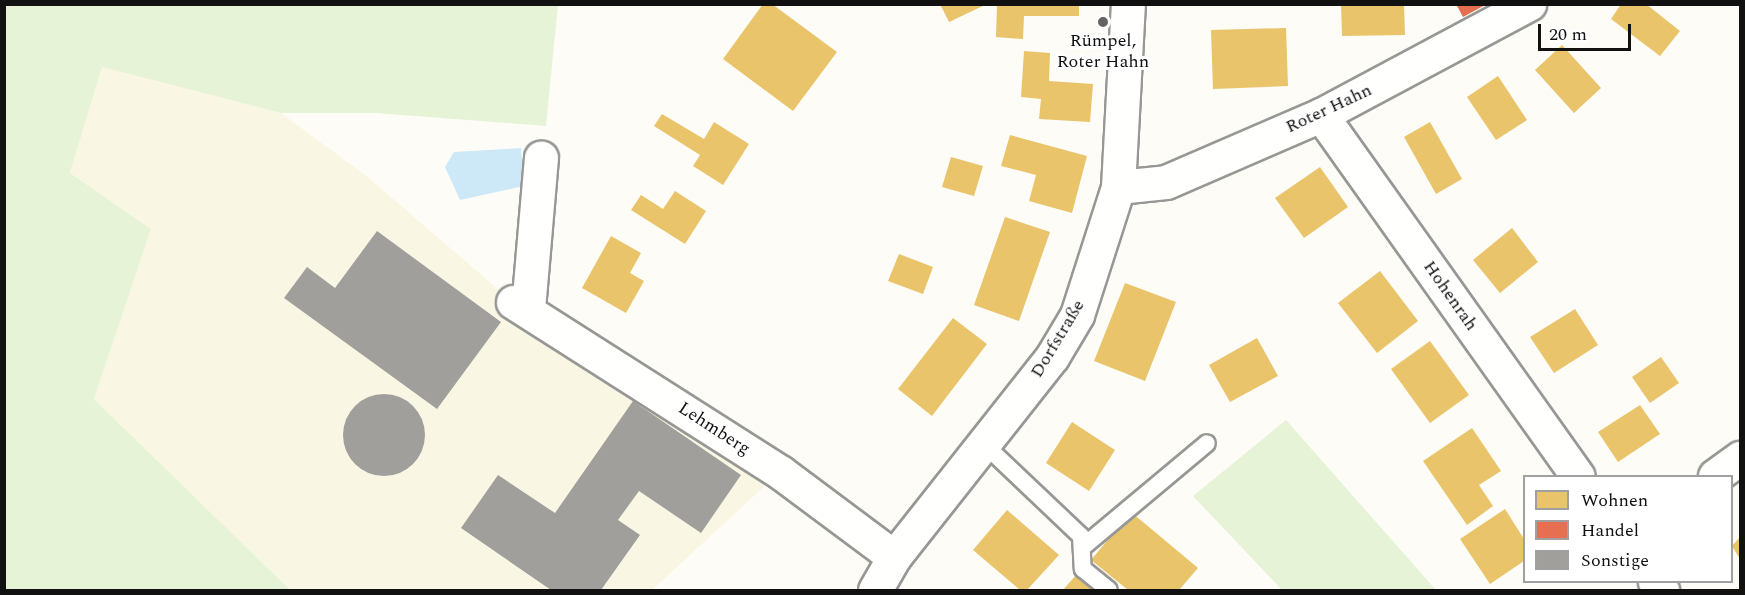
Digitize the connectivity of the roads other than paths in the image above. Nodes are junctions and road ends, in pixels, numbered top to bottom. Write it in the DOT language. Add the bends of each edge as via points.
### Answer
graph roads {
  1 [pos="1128,4"];
  2 [pos="1529,4"];
  3 [pos="1321,115"];
  4 [pos="541,158"];
  5 [pos="1118,187"];
  6 [pos="1207,443"];
  7 [pos="985,446"];
  8 [pos="1740,458"];
  9 [pos="1577,475"];
  10 [pos="1718,475"];
  11 [pos="1084,546"];
  12 [pos="894,557"];
  13 [pos="875,591"];
  14 [pos="1108,591"];
  1 -- 5 [label="street, Dorfstraße"];
  2 -- 3 [label="street, Roter Hahn"];
  3 -- 5 [label="street, Roter Hahn" via="1166,182"];
  3 -- 9 [label="street, Hohenrah"];
  4 -- 12 [label="street, Lehmberg" via="520,306 780,472"];
  5 -- 7 [label="street, Dorfstraße" via="1077,315"];
  6 -- 11 [label="lane"];
  7 -- 11 [label="lane" via="1061,515"];
  7 -- 12 [label="street, Dorfstraße"];
  8 -- 10 [label="street"];
  11 -- 14 [label="lane" via="1083,569"];
  12 -- 13 [label="street, Dorfstraße"];
}
